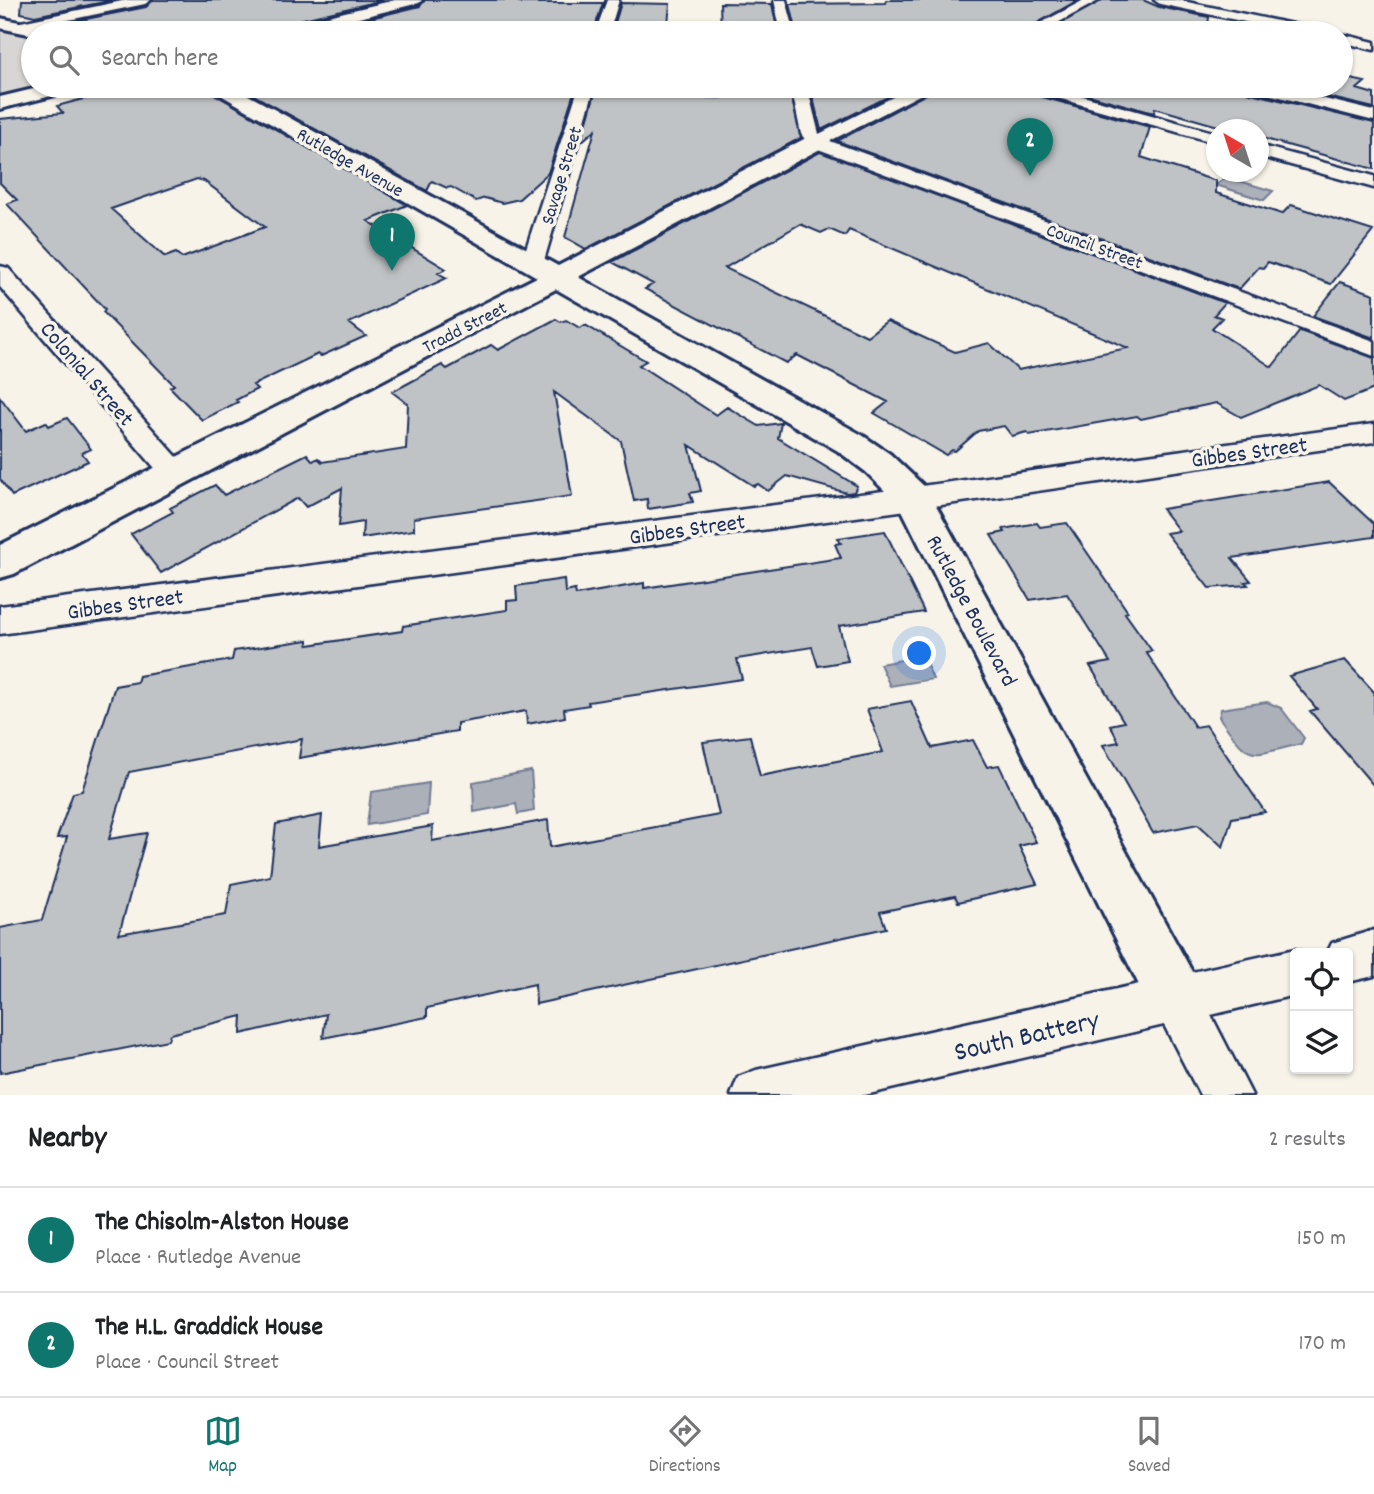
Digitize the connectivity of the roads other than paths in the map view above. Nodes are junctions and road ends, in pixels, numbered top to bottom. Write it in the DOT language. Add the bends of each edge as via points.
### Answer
graph roads {
  1 [pos="145,0"];
  2 [pos="414,0"];
  3 [pos="613,0"];
  4 [pos="780,0"];
  5 [pos="1094,0"];
  6 [pos="1160,0"];
  7 [pos="30,21"];
  8 [pos="329,21"];
  9 [pos="607,21"];
  10 [pos="785,21"];
  11 [pos="1055,21"];
  12 [pos="1259,21"];
  13 [pos="1353,41"];
  14 [pos="1374,46"];
  15 [pos="21,97"];
  16 [pos="240,98"];
  17 [pos="584,98"];
  18 [pos="802,98"];
  19 [pos="902,98"];
  20 [pos="1074,98"];
  21 [pos="1301,98"];
  22 [pos="0,103"];
  23 [pos="1374,116"];
  24 [pos="1206,135"];
  25 [pos="816,142"];
  26 [pos="1269,153"];
  27 [pos="1374,182"];
  28 [pos="544,271"];
  29 [pos="0,273"];
  30 [pos="1374,349"];
  31 [pos="1374,433"];
  32 [pos="176,474"];
  33 [pos="914,498"];
  34 [pos="0,563"];
  35 [pos="0,620"];
  36 [pos="1374,953"];
  37 [pos="1353,958"];
  38 [pos="1290,973"];
  39 [pos="1177,999"];
  40 [pos="756,1095"];
  41 [pos="1227,1095"];
  1 -- 7 [label="street"];
  2 -- 8 [label="street"];
  3 -- 9 [label="street"];
  4 -- 10 [label="street"];
  5 -- 11 [label="street"];
  6 -- 12 [label="street"];
  13 -- 14 [label="street"];
  15 -- 22 [label="street"];
  16 -- 28 [label="street, Rutledge Avenue"];
  17 -- 28 [label="street, Savage Street"];
  18 -- 25 [label="street"];
  19 -- 25 [label="street, Tradd Street"];
  20 -- 24 [label="street"];
  21 -- 23 [label="street"];
  25 -- 28 [label="street, Tradd Street"];
  25 -- 30 [label="street, Council Street"];
  26 -- 27 [label="street"];
  28 -- 32 [label="street, Tradd Street"];
  28 -- 33 [label="street, Rutledge Boulevard" via="850,443"];
  29 -- 32 [label="street, Colonial Street"];
  31 -- 33 [label="street, Gibbes Street"];
  32 -- 34 [label="street, Tradd Street"];
  33 -- 35 [label="street, Gibbes Street"];
  33 -- 39 [label="street, Rutledge Boulevard"];
  36 -- 37 [label="street"];
  38 -- 39 [label="street, South Battery"];
  39 -- 40 [label="street, South Battery"];
  39 -- 41 [label="street, Rutledge Boulevard"];
}
